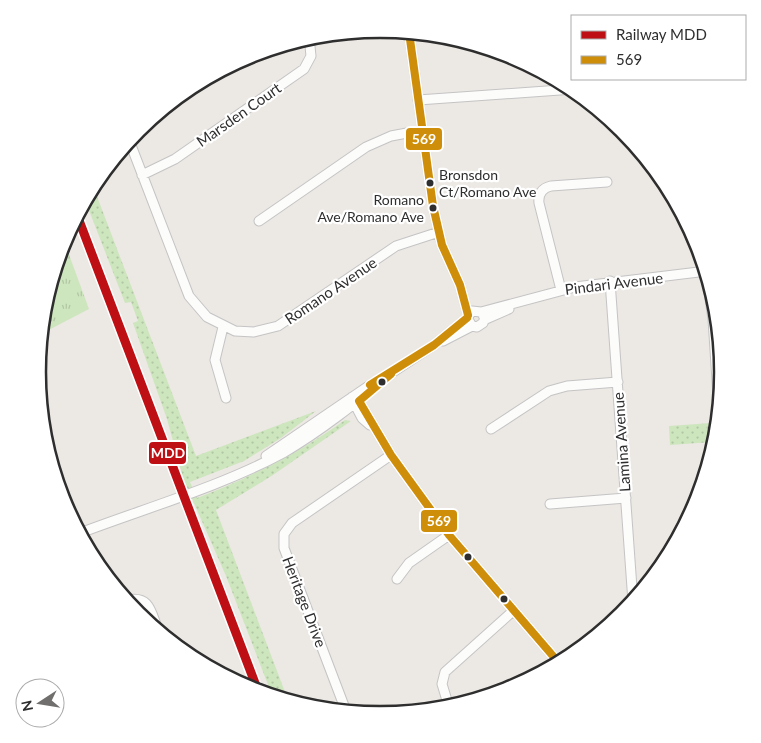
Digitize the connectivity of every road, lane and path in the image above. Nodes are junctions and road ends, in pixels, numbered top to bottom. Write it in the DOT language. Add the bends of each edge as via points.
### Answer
graph roads {
  1 [pos="410,39"];
  2 [pos="310,45"];
  3 [pos="560,90"];
  4 [pos="418,100"];
  5 [pos="423,130"];
  6 [pos="132,148"];
  7 [pos="142,175"];
  8 [pos="607,182"];
  9 [pos="259,221"];
  10 [pos="439,232"];
  11 [pos="699,272"];
  12 [pos="610,281"];
  13 [pos="460,285"];
  14 [pos="561,290"];
  15 [pos="481,314"];
  16 [pos="468,316"];
  17 [pos="472,326"];
  18 [pos="223,327"];
  19 [pos="434,345"];
  20 [pos="618,382"];
  21 [pos="226,398"];
  22 [pos="355,401"];
  23 [pos="491,429"];
  24 [pos="391,455"];
  25 [pos="626,498"];
  26 [pos="550,504"];
  27 [pos="87,530"];
  28 [pos="449,535"];
  29 [pos="397,579"];
  30 [pos="632,592"];
  31 [pos="136,599"];
  32 [pos="513,611"];
  33 [pos="150,613"];
  34 [pos="553,657"];
  35 [pos="447,699"];
  36 [pos="343,704"];
  1 -- 4 [label="street"];
  2 -- 7 [label="street, Marsden Court" via="311,56 304,69 176,159"];
  3 -- 4 [label="street"];
  4 -- 5 [label="street"];
  5 -- 9 [label="street" via="391,136 366,147"];
  5 -- 10 [label="street"];
  6 -- 7 [label="street, Romano Avenue"];
  7 -- 18 [label="street, Romano Avenue" via="189,296 200,312"];
  8 -- 14 [label="street" via="551,186 540,194 539,203"];
  10 -- 13 [label="street"];
  10 -- 18 [label="street, Romano Avenue" via="396,246 278,326 254,332"];
  11 -- 12 [label="street, Pindari Avenue"];
  12 -- 14 [label="street, Pindari Avenue"];
  12 -- 20 [label="street, Lamina Avenue"];
  13 -- 15 [label="street"];
  13 -- 16 [label="street"];
  14 -- 15 [label="street, Pindari Avenue"];
  15 -- 16 [label="street" via="472,311"];
  15 -- 17 [label="street" via="480,327"];
  16 -- 17 [label="street"];
  16 -- 19 [label="street"];
  17 -- 19 [label="street"];
  18 -- 21 [label="street" via="215,360"];
  19 -- 22 [label="street"];
  20 -- 23 [label="street" via="567,386 549,391"];
  20 -- 25 [label="street, Lamina Avenue"];
  22 -- 24 [label="street"];
  22 -- 27 [label="street" via="236,474"];
  24 -- 28 [label="street"];
  24 -- 36 [label="street, Heritage Drive" via="292,523 283,538"];
  25 -- 26 [label="street"];
  25 -- 30 [label="street, Lamina Avenue"];
  28 -- 29 [label="street" via="409,563"];
  28 -- 32 [label="street"];
  31 -- 33 [label="street" via="144,602"];
  32 -- 34 [label="street"];
  32 -- 35 [label="street" via="445,672 442,684"];
}
